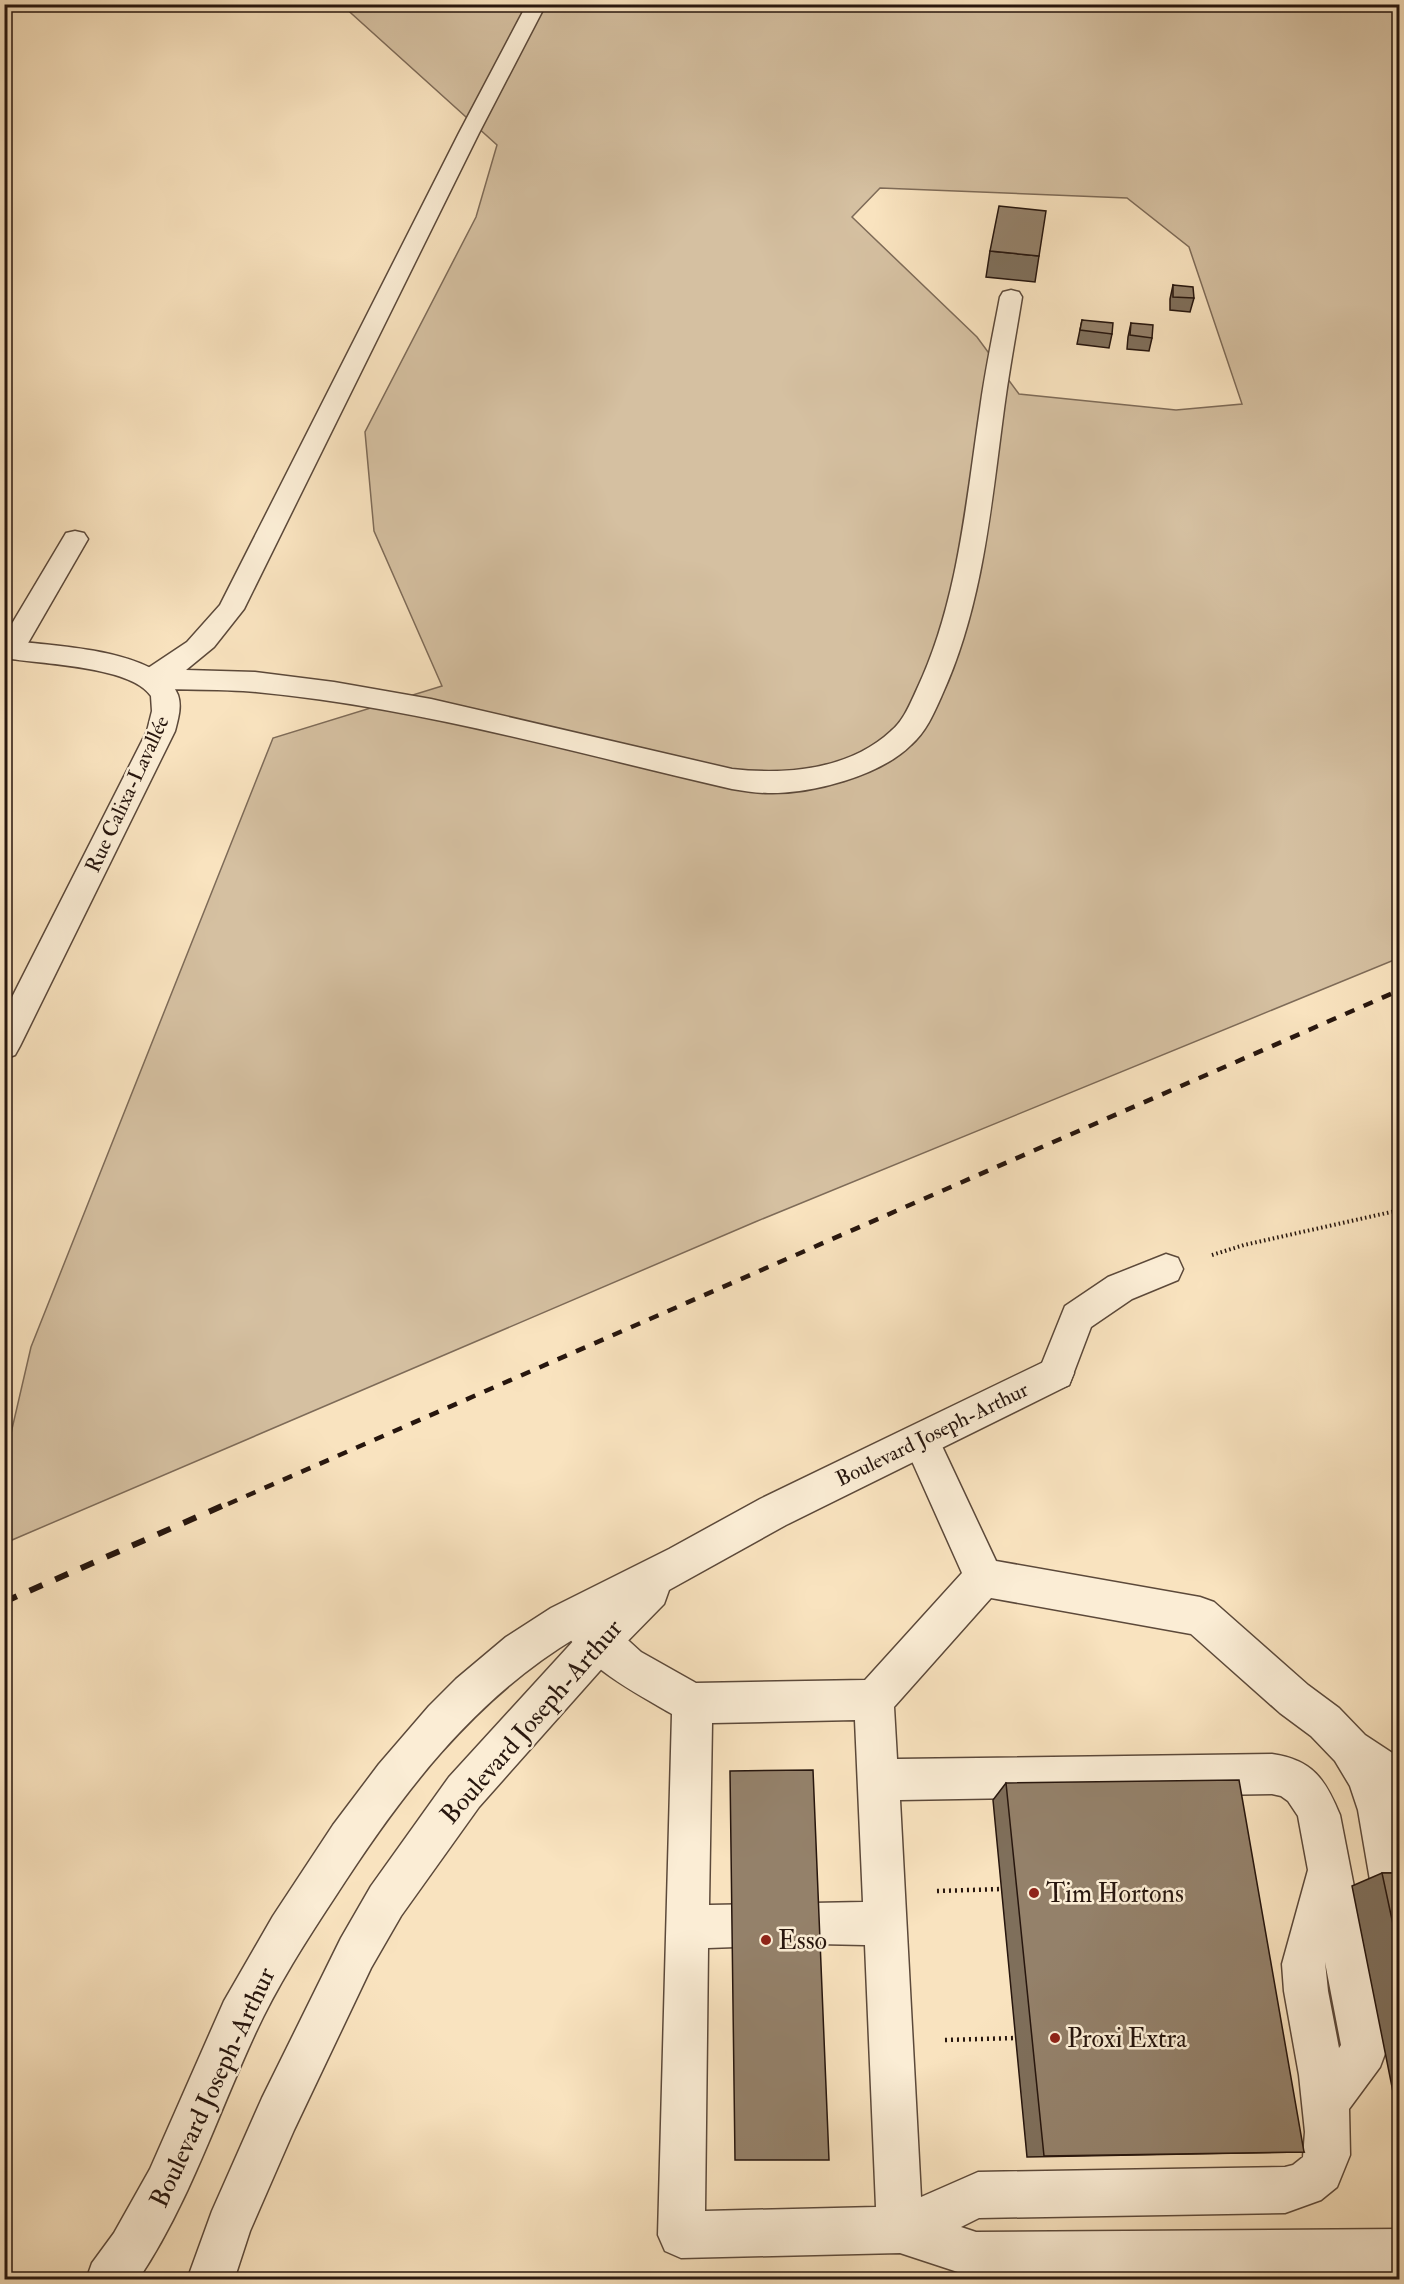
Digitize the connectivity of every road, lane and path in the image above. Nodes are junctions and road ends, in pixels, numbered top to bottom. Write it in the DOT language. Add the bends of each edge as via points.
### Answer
graph roads {
  1 [pos="537,4"];
  2 [pos="1011,297"];
  3 [pos="75,539"];
  4 [pos="7,649"];
  5 [pos="152,679"];
  6 [pos="4,1046"];
  7 [pos="1400,1210"];
  8 [pos="1166,1269"];
  9 [pos="921,1441"];
  10 [pos="984,1578"];
  11 [pos="587,1629"];
  12 [pos="874,1700"];
  13 [pos="692,1703"];
  14 [pos="1349,1747"];
  15 [pos="877,1780"];
  16 [pos="1400,1783"];
  17 [pos="1001,1878"];
  18 [pos="1392,1886"];
  19 [pos="1002,1889"];
  20 [pos="1003,1900"];
  21 [pos="884,1908"];
  22 [pos="688,1927"];
  23 [pos="1015,2026"];
  24 [pos="1016,2038"];
  25 [pos="890,2041"];
  26 [pos="1017,2049"];
  27 [pos="900,2230"];
  28 [pos="1400,2252"];
  29 [pos="109,2280"];
  30 [pos="210,2280"];
  1 -- 5 [label="street" via="231,609 209,639 188,658"];
  2 -- 5 [label="street" via="977,524 943,663 917,719 902,738 855,767 800,780 768,783 732,779 431,709 334,692 255,682"];
  3 -- 4 [label="street"];
  4 -- 5 [label="street" via="116,664"];
  5 -- 6 [label="street, Rue Calixa-Lavallée" via="165,697 162,728"];
  7 -- 8 [label="path" via="1244,1245"];
  8 -- 9 [label="street, Boulevard Joseph-Arthur" via="1120,1288 1077,1317 1056,1373"];
  9 -- 10 [label="street"];
  9 -- 11 [label="street, Boulevard Joseph-Arthur" via="771,1513 681,1563 631,1607"];
  10 -- 12 [label="street"];
  10 -- 14 [label="street" via="1200,1616"];
  11 -- 13 [label="street" via="627,1666"];
  11 -- 29 [label="street, Boulevard Joseph-Arthur" via="534,1641 500,1667 422,1742 380,1793 302,1908 242,2013 159,2201"];
  11 -- 30 [label="street, Boulevard Joseph-Arthur" via="386,1901 356,1953 278,2114 228,2227"];
  12 -- 13 [label="street"];
  12 -- 15 [label="street"];
  13 -- 22 [label="street"];
  14 -- 16 [label="street"];
  14 -- 18 [label="street" via="1378,1810"];
  15 -- 21 [label="street"];
  15 -- 27 [label="street" via="1284,1775 1307,1790 1315,1802 1329,1867 1303,1969 1330,2142 1321,2171 1311,2180 1285,2190 978,2195"];
  17 -- 19 [label="path"];
  19 -- 20 [label="path"];
  19 -- 21 [label="path"];
  21 -- 22 [label="street" via="818,1923"];
  21 -- 25 [label="street"];
  22 -- 27 [label="street" via="681,2235"];
  23 -- 24 [label="path"];
  24 -- 25 [label="path"];
  24 -- 26 [label="path"];
  25 -- 27 [label="street"];
  27 -- 28 [label="street" via="976,2255"];
}
